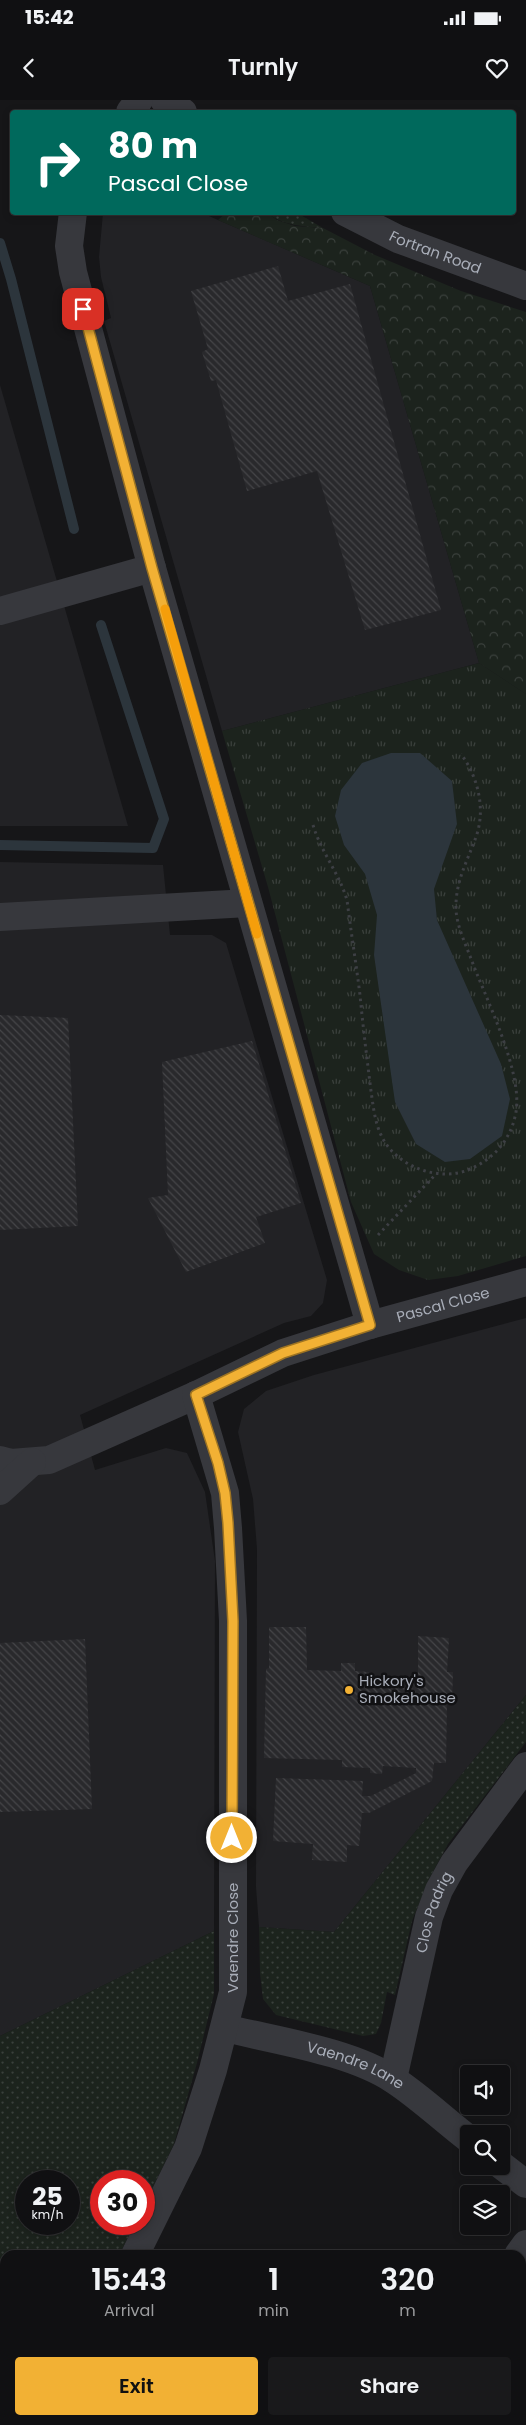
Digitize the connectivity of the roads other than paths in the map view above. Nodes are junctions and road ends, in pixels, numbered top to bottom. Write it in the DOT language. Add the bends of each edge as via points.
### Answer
graph roads {
  1 [pos="164,100"];
  2 [pos="180,110"];
  3 [pos="73,215"];
  4 [pos="351,215"];
  5 [pos="526,286"];
  6 [pos="152,568"];
  7 [pos="0,611"];
  8 [pos="248,903"];
  9 [pos="0,916"];
  10 [pos="526,1282"];
  11 [pos="370,1325"];
  12 [pos="196,1395"];
  13 [pos="0,1460"];
  14 [pos="32,1462"];
  15 [pos="0,1490"];
  16 [pos="526,1766"];
  17 [pos="226,2028"];
  18 [pos="393,2079"];
  19 [pos="460,2132"];
  20 [pos="510,2172"];
  21 [pos="526,2184"];
  22 [pos="137,2250"];
  1 -- 2 [label="street"];
  3 -- 6 [label="street" via="69,246 73,272"];
  4 -- 5 [label="street, Fortran Road" via="398,239"];
  6 -- 7 [label="street"];
  6 -- 8 [label="street"];
  8 -- 9 [label="street"];
  8 -- 11 [label="street"];
  10 -- 11 [label="street, Pascal Close"];
  11 -- 12 [label="street, Pascal Close" via="283,1353"];
  12 -- 14 [label="street, Pascal Close" via="49,1460"];
  12 -- 17 [label="street, Vaendre Close" via="225,1493 233,1621 234,1966"];
  13 -- 14 [label="street, Pascal Close"];
  14 -- 15 [label="street"];
  16 -- 18 [label="street, Clos Padrig" via="454,1863 439,1890 429,1917"];
  17 -- 18 [label="street, Vaendre Lane" via="339,2056"];
  17 -- 22 [label="street, Vaendre Close" via="188,2148"];
  18 -- 19 [label="street, Vaendre Lane"];
  20 -- 21 [label="street"];
}
